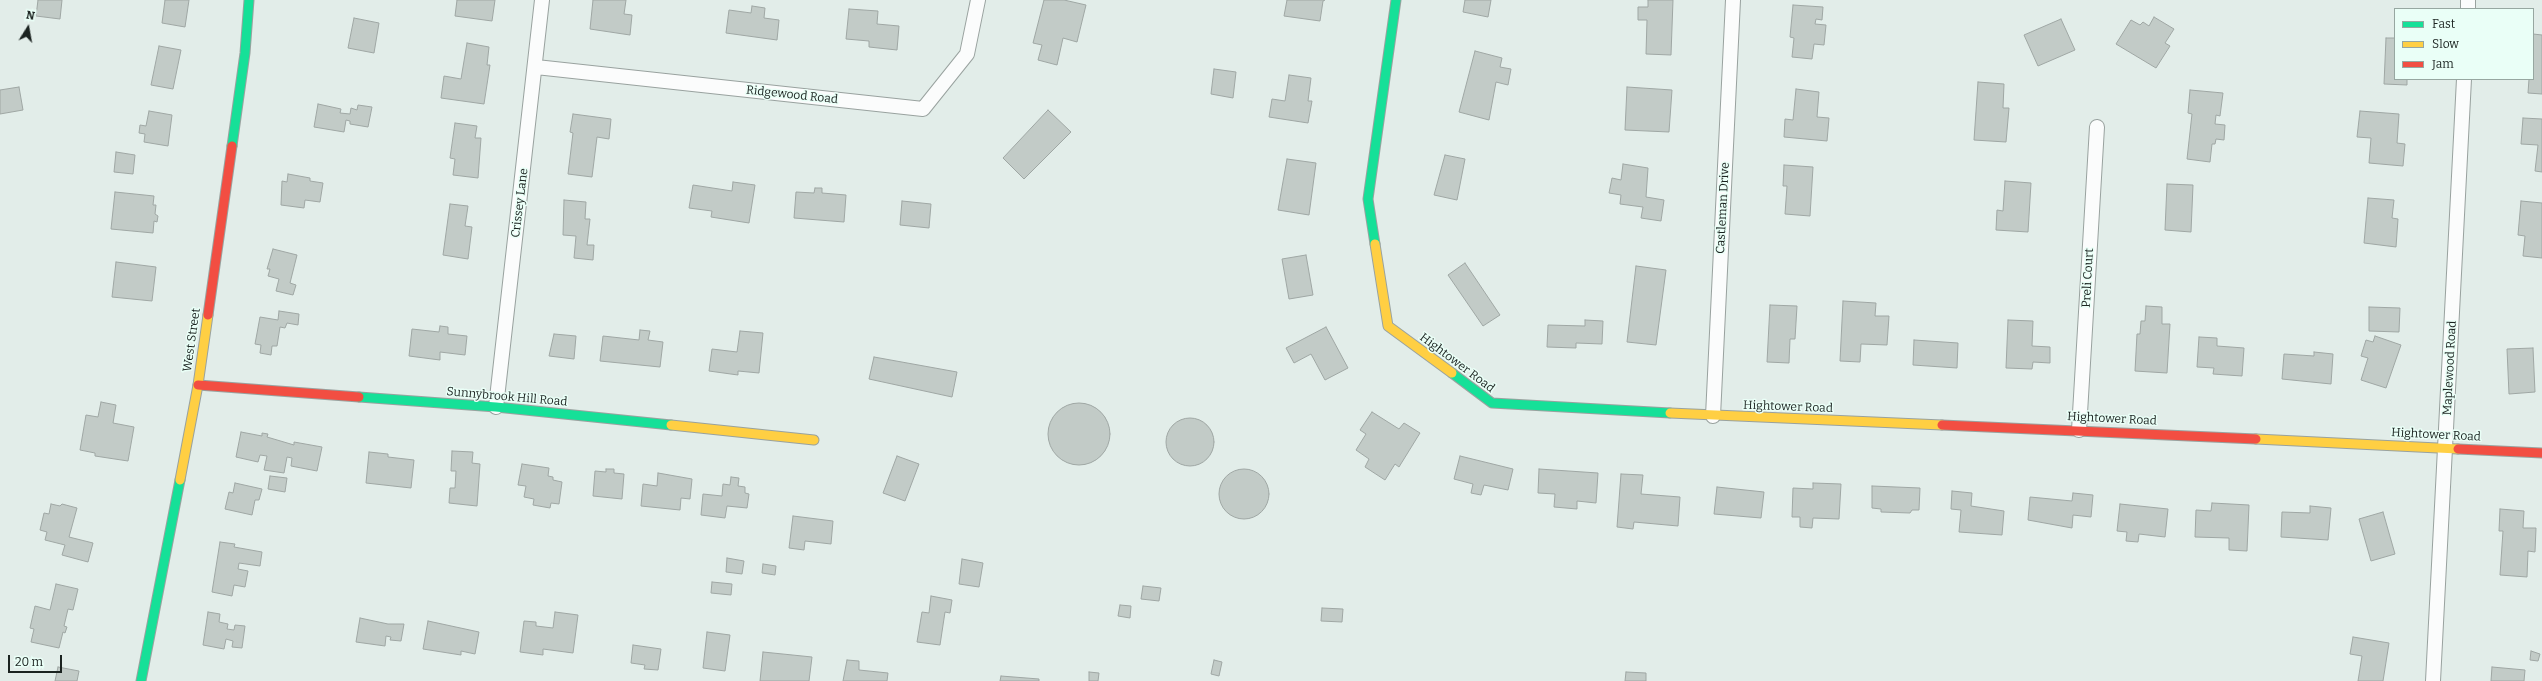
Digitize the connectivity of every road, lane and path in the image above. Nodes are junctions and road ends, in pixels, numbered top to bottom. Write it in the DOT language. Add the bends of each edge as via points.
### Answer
graph roads {
  1 [pos="249,0"];
  2 [pos="542,0"];
  3 [pos="978,0"];
  4 [pos="1396,0"];
  5 [pos="1732,0"];
  6 [pos="536,67"];
  7 [pos="2464,80"];
  8 [pos="2097,127"];
  9 [pos="198,385"];
  10 [pos="496,407"];
  11 [pos="1713,416"];
  12 [pos="2079,430"];
  13 [pos="814,440"];
  14 [pos="2447,448"];
  15 [pos="2542,453"];
  16 [pos="141,681"];
  17 [pos="2433,681"];
  1 -- 9 [label="street, West Street" via="245,52"];
  2 -- 6 [label="street, Crissey Lane"];
  3 -- 6 [label="street, Ridgewood Road" via="966,54 923,109"];
  4 -- 11 [label="street, Hightower Road" via="1368,199 1388,326 1492,403"];
  5 -- 11 [label="street, Castleman Drive"];
  6 -- 10 [label="street, Crissey Lane"];
  7 -- 14 [label="street, Maplewood Road"];
  8 -- 12 [label="street, Preli Court"];
  9 -- 10 [label="street, Sunnybrook Hill Road"];
  9 -- 16 [label="street, West Street"];
  10 -- 13 [label="street, Sunnybrook Hill Road"];
  11 -- 12 [label="street, Hightower Road"];
  12 -- 14 [label="street, Hightower Road"];
  14 -- 15 [label="street, Hightower Road"];
  14 -- 17 [label="street, Maplewood Road"];
}
